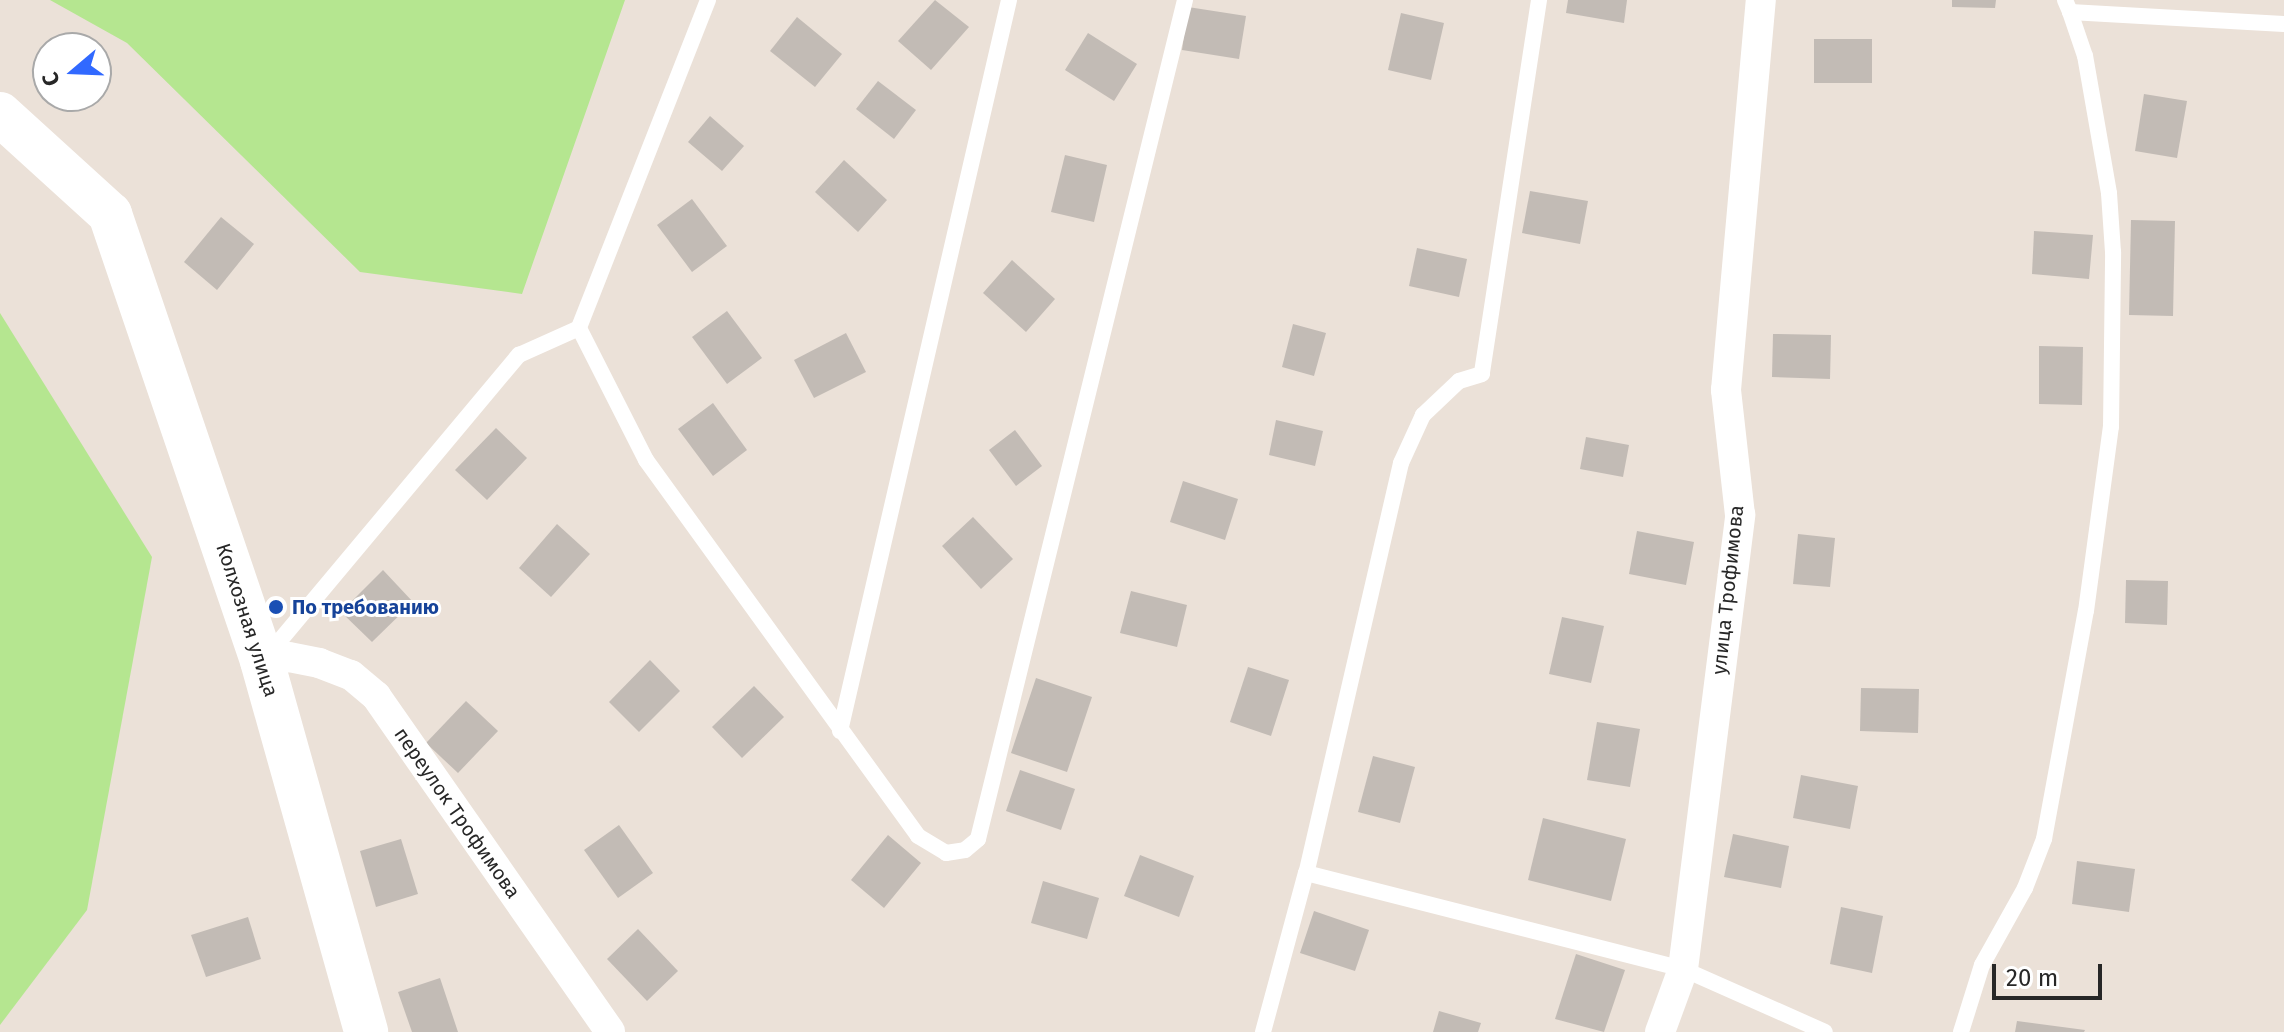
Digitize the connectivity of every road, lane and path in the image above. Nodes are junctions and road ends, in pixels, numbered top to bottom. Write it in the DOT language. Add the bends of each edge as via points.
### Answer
graph roads {
  1 [pos="708,0"];
  2 [pos="1009,0"];
  3 [pos="1185,0"];
  4 [pos="1539,0"];
  5 [pos="1761,0"];
  6 [pos="2068,6"];
  7 [pos="2284,24"];
  8 [pos="0,114"];
  9 [pos="579,328"];
  10 [pos="262,661"];
  11 [pos="840,731"];
  12 [pos="1306,873"];
  13 [pos="1683,969"];
  14 [pos="366,1032"];
  15 [pos="610,1032"];
  16 [pos="1263,1032"];
  17 [pos="1660,1032"];
  18 [pos="1825,1032"];
  19 [pos="1961,1032"];
  1 -- 9 [label="lane"];
  2 -- 11 [label="lane"];
  3 -- 11 [label="lane" via="978,839 965,850 946,853 930,848"];
  4 -- 12 [label="lane" via="1482,374 1459,381 1423,415 1401,463"];
  5 -- 13 [label="street, улица Трофимова" via="1726,390 1740,515"];
  6 -- 7 [label="lane"];
  6 -- 19 [label="lane" via="2085,56 2109,193 2111,427 2086,611 2044,839 2025,888 1982,965"];
  8 -- 10 [label="street, Колхозная улица" via="110,214"];
  9 -- 10 [label="lane" via="519,355"];
  9 -- 11 [label="lane" via="646,460"];
  10 -- 14 [label="street, Колхозная улица"];
  10 -- 15 [label="street, переулок Трофимова" via="289,657 319,663 351,675 376,696"];
  12 -- 13 [label="lane"];
  12 -- 16 [label="lane"];
  13 -- 17 [label="street, улица Трофимова"];
  13 -- 18 [label="lane"];
}
